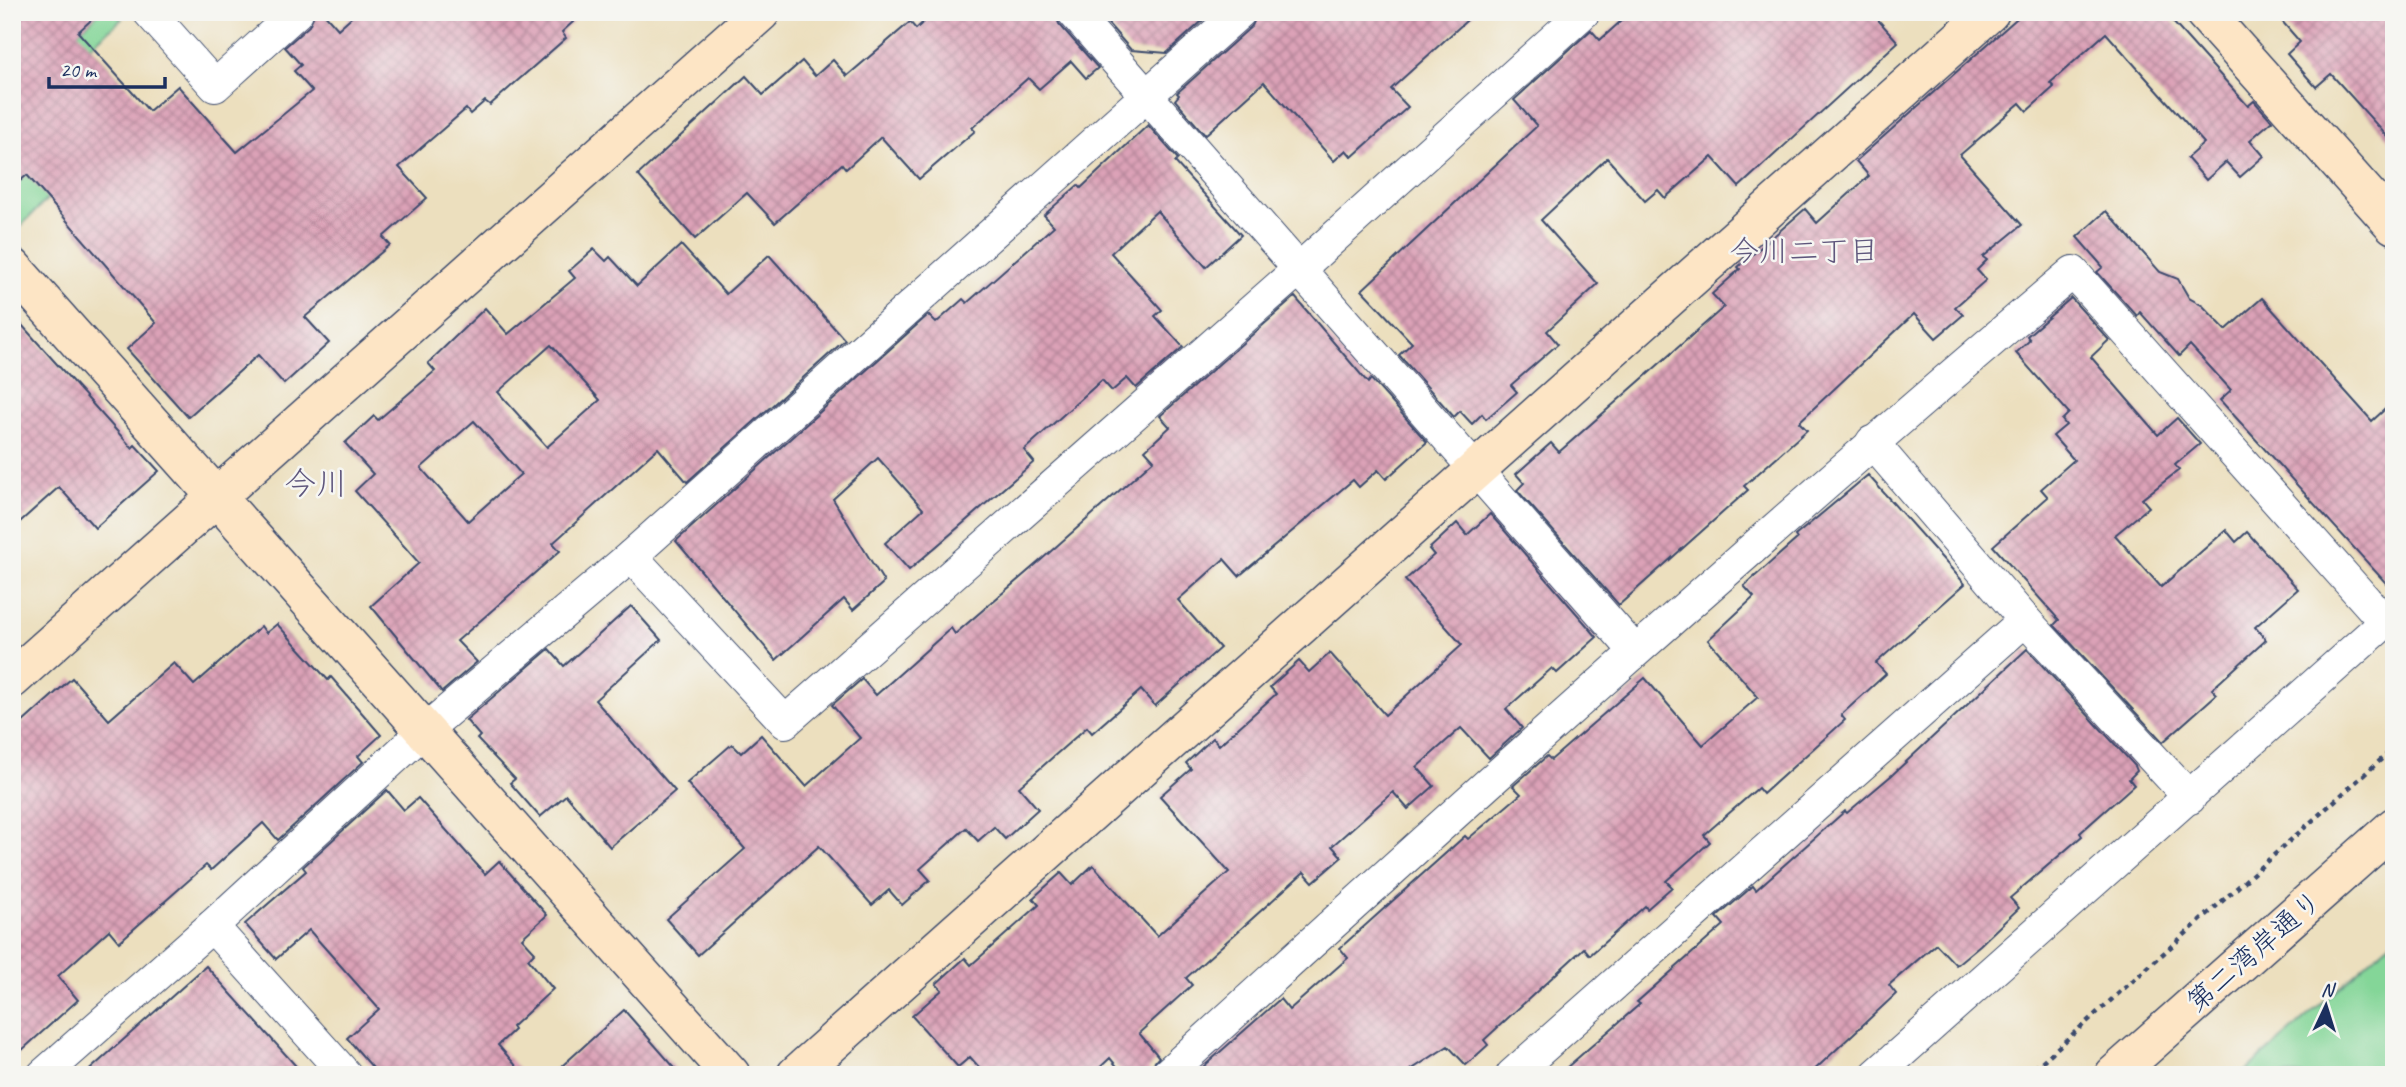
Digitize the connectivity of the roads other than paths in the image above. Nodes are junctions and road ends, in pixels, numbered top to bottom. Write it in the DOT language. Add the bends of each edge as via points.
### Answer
graph roads {
  1 [pos="149,12"];
  2 [pos="297,12"];
  3 [pos="761,12"];
  4 [pos="1073,12"];
  5 [pos="1240,12"];
  6 [pos="1584,12"];
  7 [pos="1990,12"];
  8 [pos="2204,12"];
  9 [pos="1147,94"];
  10 [pos="2394,225"];
  11 [pos="13,269"];
  12 [pos="1298,270"];
  13 [pos="1872,442"];
  14 [pos="1476,471"];
  15 [pos="218,495"];
  16 [pos="631,556"];
  17 [pos="2389,618"];
  18 [pos="2025,620"];
  19 [pos="1634,650"];
  20 [pos="12,679"];
  21 [pos="425,730"];
  22 [pos="2190,797"];
  23 [pos="2394,827"];
  24 [pos="212,926"];
  25 [pos="43,1075"];
  26 [pos="346,1075"];
  27 [pos="731,1075"];
  28 [pos="796,1075"];
  29 [pos="1166,1075"];
  30 [pos="1512,1075"];
  31 [pos="1876,1075"];
  32 [pos="2114,1075"];
  1 -- 2 [label="street" via="215,86"];
  3 -- 15 [label="street"];
  4 -- 9 [label="street"];
  5 -- 9 [label="street"];
  6 -- 12 [label="street"];
  7 -- 14 [label="street"];
  8 -- 10 [label="street"];
  9 -- 12 [label="street"];
  9 -- 16 [label="street"];
  11 -- 15 [label="street"];
  12 -- 14 [label="street"];
  12 -- 16 [label="street" via="785,722"];
  13 -- 17 [label="street" via="2073,272"];
  13 -- 18 [label="street"];
  13 -- 19 [label="street"];
  14 -- 19 [label="street"];
  14 -- 28 [label="street"];
  15 -- 20 [label="street"];
  15 -- 21 [label="street"];
  16 -- 21 [label="street"];
  17 -- 22 [label="street"];
  18 -- 22 [label="street"];
  18 -- 30 [label="street"];
  19 -- 29 [label="street"];
  21 -- 24 [label="street"];
  21 -- 27 [label="street"];
  22 -- 31 [label="street"];
  23 -- 32 [label="street, 第二湾岸通り"];
  24 -- 25 [label="street"];
  24 -- 26 [label="street"];
}
